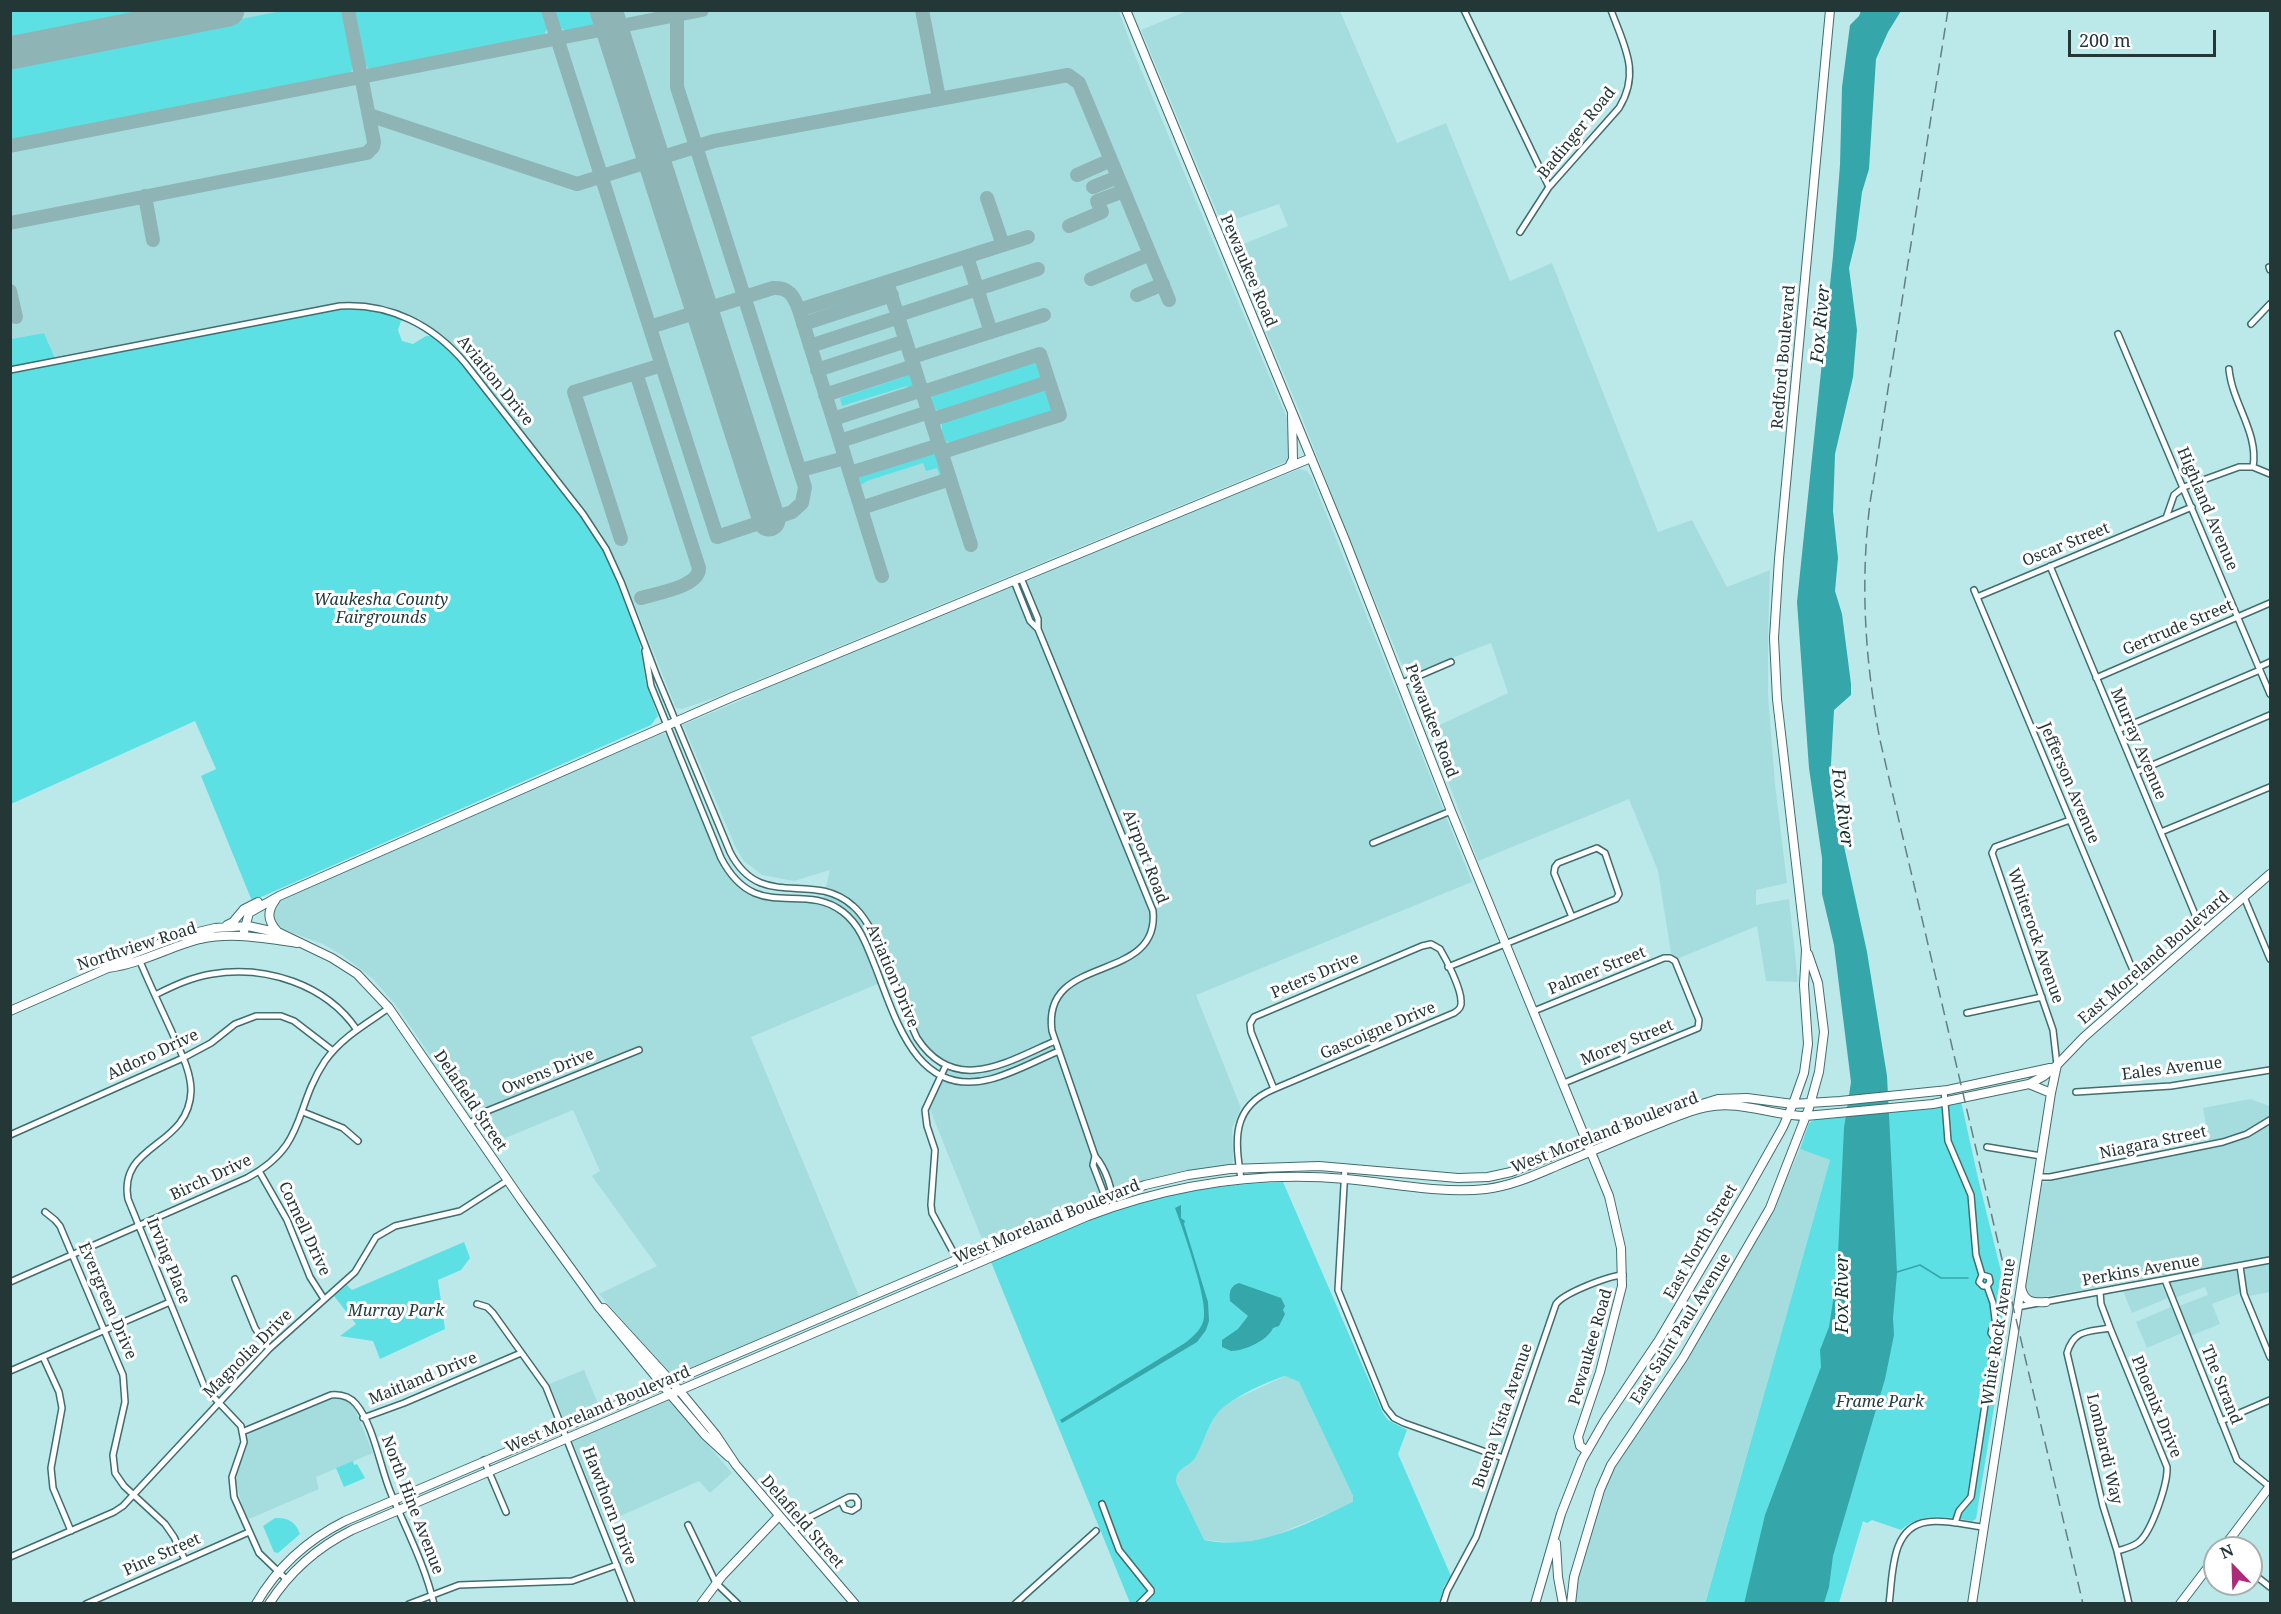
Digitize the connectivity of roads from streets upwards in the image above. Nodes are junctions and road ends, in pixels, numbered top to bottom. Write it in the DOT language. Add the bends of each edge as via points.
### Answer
graph roads {
  1 [pos="1126,10"];
  2 [pos="1464,10"];
  3 [pos="1611,10"];
  4 [pos="1830,10"];
  5 [pos="1549,187"];
  6 [pos="1520,232"];
  7 [pos="2271,304"];
  8 [pos="2251,324"];
  9 [pos="2118,334"];
  10 [pos="2229,369"];
  11 [pos="10,370"];
  12 [pos="1292,411"];
  13 [pos="1311,458"];
  14 [pos="2253,467"];
  15 [pos="1288,468"];
  16 [pos="2271,474"];
  17 [pos="2184,487"];
  18 [pos="2192,507"];
  19 [pos="2166,518"];
  20 [pos="2050,566"];
  21 [pos="1017,580"];
  22 [pos="1974,590"];
  23 [pos="1977,597"];
  24 [pos="2271,603"];
  25 [pos="2239,618"];
  26 [pos="643,638"];
  27 [pos="1451,662"];
  28 [pos="2271,662"];
  29 [pos="2260,668"];
  30 [pos="2096,678"];
  31 [pos="1402,683"];
  32 [pos="2271,694"];
  33 [pos="1777,705"];
  34 [pos="2271,715"];
  35 [pos="676,721"];
  36 [pos="666,725"];
  37 [pos="2118,730"];
  38 [pos="2136,772"];
  39 [pos="699,775"];
  40 [pos="689,779"];
  41 [pos="2271,787"];
  42 [pos="1451,811"];
  43 [pos="2070,820"];
  44 [pos="2161,832"];
  45 [pos="1373,843"];
  46 [pos="2271,874"];
  47 [pos="749,876"];
  48 [pos="747,888"];
  49 [pos="815,889"];
  50 [pos="279,896"];
  51 [pos="2244,897"];
  52 [pos="813,899"];
  53 [pos="249,906"];
  54 [pos="1572,917"];
  55 [pos="223,927"];
  56 [pos="243,929"];
  57 [pos="2205,930"];
  58 [pos="278,932"];
  59 [pos="1505,944"];
  60 [pos="304,945"];
  61 [pos="1806,950"];
  62 [pos="882,954"];
  63 [pos="138,956"];
  64 [pos="872,958"];
  65 [pos="2271,959"];
  66 [pos="1448,967"];
  67 [pos="893,982"];
  68 [pos="2143,985"];
  69 [pos="883,986"];
  70 [pos="155,995"];
  71 [pos="2042,997"];
  72 [pos="389,1008"];
  73 [pos="10,1011"];
  74 [pos="1534,1011"];
  75 [pos="1967,1013"];
  76 [pos="1807,1016"];
  77 [pos="1699,1026"];
  78 [pos="357,1030"];
  79 [pos="1055,1041"];
  80 [pos="639,1050"];
  81 [pos="333,1051"];
  82 [pos="1059,1051"];
  83 [pos="183,1058"];
  84 [pos="1004,1063"];
  85 [pos="946,1065"];
  86 [pos="2057,1065"];
  87 [pos="2271,1070"];
  88 [pos="1008,1073"];
  89 [pos="941,1075"];
  90 [pos="1992,1081"];
  91 [pos="1564,1083"];
  92 [pos="1816,1084"];
  93 [pos="2029,1084"];
  94 [pos="1275,1089"];
  95 [pos="1944,1090"];
  96 [pos="1994,1092"];
  97 [pos="2076,1092"];
  98 [pos="2051,1093"];
  99 [pos="1947,1101"];
  100 [pos="1890,1102"];
  101 [pos="1841,1106"];
  102 [pos="1804,1107"];
  103 [pos="303,1112"];
  104 [pos="1788,1116"];
  105 [pos="2271,1120"];
  106 [pos="469,1124"];
  107 [pos="10,1135"];
  108 [pos="358,1141"];
  109 [pos="1587,1141"];
  110 [pos="1987,1147"];
  111 [pos="1592,1151"];
  112 [pos="1552,1156"];
  113 [pos="2041,1156"];
  114 [pos="1304,1166"];
  115 [pos="1557,1166"];
  116 [pos="1239,1168"];
  117 [pos="1346,1168"];
  118 [pos="260,1171"];
  119 [pos="1496,1176"];
  120 [pos="1303,1177"];
  121 [pos="2038,1177"];
  122 [pos="1241,1179"];
  123 [pos="1345,1179"];
  124 [pos="508,1180"];
  125 [pos="1150,1184"];
  126 [pos="1498,1187"];
  127 [pos="1152,1195"];
  128 [pos="1109,1196"];
  129 [pos="1113,1207"];
  130 [pos="45,1212"];
  131 [pos="1053,1219"];
  132 [pos="139,1226"];
  133 [pos="1058,1229"];
  134 [pos="72,1255"];
  135 [pos="958,1259"];
  136 [pos="2271,1260"];
  137 [pos="2240,1266"];
  138 [pos="963,1269"];
  139 [pos="1623,1275"];
  140 [pos="235,1279"];
  141 [pos="2164,1280"];
  142 [pos="10,1282"];
  143 [pos="900,1284"];
  144 [pos="2020,1285"];
  145 [pos="2100,1292"];
  146 [pos="904,1294"];
  147 [pos="324,1299"];
  148 [pos="170,1302"];
  149 [pos="2046,1302"];
  150 [pos="477,1304"];
  151 [pos="851,1304"];
  152 [pos="2017,1307"];
  153 [pos="856,1314"];
  154 [pos="796,1328"];
  155 [pos="2110,1328"];
  156 [pos="105,1330"];
  157 [pos="800,1338"];
  158 [pos="269,1349"];
  159 [pos="521,1353"];
  160 [pos="739,1353"];
  161 [pos="43,1357"];
  162 [pos="2271,1357"];
  163 [pos="649,1362"];
  164 [pos="743,1363"];
  165 [pos="713,1364"];
  166 [pos="10,1371"];
  167 [pos="718,1374"];
  168 [pos="671,1381"];
  169 [pos="662,1385"];
  170 [pos="679,1390"];
  171 [pos="670,1394"];
  172 [pos="633,1398"];
  173 [pos="2271,1400"];
  174 [pos="218,1402"];
  175 [pos="638,1408"];
  176 [pos="600,1412"];
  177 [pos="692,1414"];
  178 [pos="363,1418"];
  179 [pos="2221,1421"];
  180 [pos="604,1422"];
  181 [pos="563,1427"];
  182 [pos="243,1432"];
  183 [pos="567,1438"];
  184 [pos="1587,1451"];
  185 [pos="1503,1458"];
  186 [pos="484,1460"];
  187 [pos="489,1471"];
  188 [pos="2270,1487"];
  189 [pos="414,1491"];
  190 [pos="134,1495"];
  191 [pos="394,1500"];
  192 [pos="418,1501"];
  193 [pos="841,1501"];
  194 [pos="1102,1504"];
  195 [pos="398,1510"];
  196 [pos="506,1512"];
  197 [pos="778,1516"];
  198 [pos="1955,1523"];
  199 [pos="688,1525"];
  200 [pos="1982,1527"];
  201 [pos="1557,1530"];
  202 [pos="71,1531"];
  203 [pos="1096,1531"];
  204 [pos="249,1532"];
  205 [pos="792,1532"];
  206 [pos="2232,1536"];
  207 [pos="2117,1551"];
  208 [pos="11,1555"];
  209 [pos="184,1560"];
  210 [pos="617,1564"];
  211 [pos="278,1572"];
  212 [pos="2203,1574"];
  213 [pos="286,1579"];
  214 [pos="716,1583"];
  215 [pos="432,1594"];
  216 [pos="86,1604"];
  217 [pos="256,1604"];
  218 [pos="269,1604"];
  219 [pos="409,1604"];
  220 [pos="434,1604"];
  221 [pos="632,1604"];
  222 [pos="701,1604"];
  223 [pos="738,1604"];
  224 [pos="855,1604"];
  225 [pos="1015,1604"];
  226 [pos="1139,1604"];
  227 [pos="1443,1604"];
  228 [pos="1535,1604"];
  229 [pos="1563,1604"];
  230 [pos="1571,1604"];
  231 [pos="1889,1604"];
  232 [pos="1972,1604"];
  233 [pos="2129,1604"];
  234 [pos="2180,1604"];
  1 -- 12 [label="street, Pewaukee Road"];
  2 -- 5 [label="street"];
  3 -- 5 [label="street, Badinger Road" via="1629,60 1629,89 1619,108"];
  4 -- 33 [label="street, Redford Boulevard" via="1779,559 1774,638"];
  5 -- 6 [label="street, Badinger Road"];
  7 -- 8 [label="street"];
  9 -- 17 [label="street, Highland Avenue"];
  10 -- 14 [label="street" via="2233,392 2253,441"];
  11 -- 26 [label="street, Aviation Drive" via="328,308 374,308 402,315 430,329 457,352 583,514 614,565"];
  12 -- 13 [label="street, Pewaukee Road"];
  12 -- 15 [label="street" via="1293,459"];
  13 -- 15 [label="street"];
  13 -- 31 [label="street, Pewaukee Road"];
  14 -- 16 [label="street"];
  14 -- 17 [label="street" via="2232,468"];
  15 -- 21 [label="street"];
  17 -- 18 [label="street, Highland Avenue"];
  17 -- 19 [label="street" via="2174,495"];
  18 -- 19 [label="street, Oscar Street"];
  18 -- 25 [label="street, Highland Avenue"];
  19 -- 20 [label="street, Oscar Street"];
  20 -- 23 [label="street, Oscar Street"];
  20 -- 30 [label="street, Murray Avenue"];
  21 -- 35 [label="street"];
  21 -- 79 [label="street, Airport Road" via="1038,619 1038,629 1154,918 1150,935 1137,952 1075,981 1061,992 1051,1016"];
  22 -- 23 [label="street, Jefferson Avenue"];
  23 -- 43 [label="street, Jefferson Avenue"];
  24 -- 25 [label="street, Gertrude Street"];
  25 -- 29 [label="street, Highland Avenue"];
  25 -- 30 [label="street, Gertrude Street"];
  26 -- 35 [label="street, Aviation Drive"];
  26 -- 36 [label="street, Aviation Drive" via="649,680"];
  27 -- 31 [label="street"];
  28 -- 29 [label="street"];
  29 -- 32 [label="street, Highland Avenue"];
  29 -- 37 [label="street"];
  30 -- 37 [label="street, Murray Avenue"];
  31 -- 42 [label="street, Pewaukee Road"];
  33 -- 61 [label="street, East North Street"];
  34 -- 38 [label="street"];
  35 -- 36 [label="street"];
  35 -- 39 [label="street, Aviation Drive"];
  36 -- 40 [label="street, Aviation Drive"];
  36 -- 50 [label="street"];
  37 -- 38 [label="street, Murray Avenue"];
  38 -- 44 [label="street, Murray Avenue"];
  39 -- 40 [label="street"];
  39 -- 47 [label="street, Aviation Drive" via="730,852"];
  40 -- 48 [label="street, Aviation Drive" via="722,861"];
  41 -- 44 [label="street"];
  42 -- 45 [label="street"];
  42 -- 59 [label="street, Pewaukee Road"];
  43 -- 68 [label="street, Jefferson Avenue" via="2137,980"];
  43 -- 71 [label="street, Whiterock Avenue" via="1993,850"];
  44 -- 57 [label="street, Murray Avenue" via="2199,924"];
  46 -- 51 [label="street, East Moreland Boulevard"];
  47 -- 48 [label="street"];
  47 -- 49 [label="street, Aviation Drive" via="771,887"];
  48 -- 52 [label="street, Aviation Drive" via="773,899"];
  49 -- 52 [label="street"];
  49 -- 62 [label="street, Aviation Drive" via="832,893 855,907"];
  50 -- 53 [label="street"];
  50 -- 56 [label="street" via="249,913"];
  50 -- 58 [label="street" via="269,915"];
  51 -- 57 [label="street, East Moreland Boulevard"];
  51 -- 65 [label="street"];
  52 -- 64 [label="street, Aviation Drive" via="847,915"];
  53 -- 55 [label="street"];
  53 -- 56 [label="street" via="244,913"];
  54 -- 54 [label="street" via="1555,867 1601,849 1619,894 1616,899"];
  54 -- 59 [label="street"];
  55 -- 56 [label="street"];
  55 -- 63 [label="street" via="177,937"];
  56 -- 58 [label="street, Delafield Street"];
  56 -- 60 [label="street, Delafield Street"];
  56 -- 63 [label="street, Northview Road"];
  57 -- 68 [label="street, East Moreland Boulevard"];
  58 -- 60 [label="street, Delafield Street"];
  59 -- 66 [label="street"];
  59 -- 74 [label="street, Pewaukee Road"];
  60 -- 72 [label="street, Delafield Street" via="350,969"];
  61 -- 76 [label="street, East North Street"];
  61 -- 92 [label="street, East North Street" via="1823,1013"];
  62 -- 64 [label="street"];
  62 -- 67 [label="street, Aviation Drive"];
  63 -- 70 [label="street, Irving Place"];
  63 -- 73 [label="street, Northview Road"];
  64 -- 69 [label="street, Aviation Drive"];
  66 -- 94 [label="street, Gascoigne Drive" via="1461,999 1460,1009"];
  66 -- 94 [label="street, Peters Drive" via="1438,947 1426,944 1254,1017 1251,1032"];
  67 -- 69 [label="street"];
  67 -- 85 [label="street, Aviation Drive" via="916,1038 928,1053"];
  68 -- 86 [label="street, East Moreland Boulevard"];
  69 -- 89 [label="street, Aviation Drive" via="912,1052"];
  70 -- 78 [label="street" via="203,976 260,973 315,992 341,1011"];
  70 -- 83 [label="street, Irving Place"];
  71 -- 75 [label="street"];
  71 -- 86 [label="street, Whiterock Avenue" via="2053,1030"];
  72 -- 78 [label="street, Birch Drive"];
  72 -- 106 [label="street, Delafield Street"];
  74 -- 77 [label="street, Palmer Street" via="1670,957"];
  74 -- 91 [label="street, Pewaukee Road"];
  76 -- 102 [label="street, East North Street" via="1808,1044 1801,1081"];
  76 -- 102 [label="street" via="1813,1032"];
  77 -- 91 [label="street, Morey Street"];
  78 -- 81 [label="street, Birch Drive"];
  79 -- 82 [label="street, Airport Road"];
  79 -- 84 [label="street, Aviation Drive"];
  80 -- 106 [label="street, Owens Drive" via="487,1111"];
  81 -- 83 [label="street, Aldoro Drive" via="294,1021 267,1014 242,1020"];
  81 -- 103 [label="street, Birch Drive" via="317,1076"];
  82 -- 88 [label="street, Aviation Drive"];
  82 -- 128 [label="street, Airport Road" via="1095,1156 1101,1163"];
  83 -- 107 [label="street, Aldoro Drive"];
  83 -- 132 [label="street, Irving Place" via="191,1089 185,1116 173,1133 139,1158 128,1177 128,1199"];
  84 -- 85 [label="street, Aviation Drive" via="976,1071"];
  84 -- 88 [label="street"];
  85 -- 89 [label="street"];
  86 -- 90 [label="street, East Moreland Boulevard"];
  86 -- 93 [label="street, East Moreland Boulevard"];
  86 -- 98 [label="street, White Rock Avenue"];
  87 -- 97 [label="street, Eales Avenue" via="2171,1086"];
  88 -- 89 [label="street, Aviation Drive" via="970,1082"];
  89 -- 135 [label="street" via="925,1116 935,1150 930,1204"];
  90 -- 95 [label="street, East Moreland Boulevard"];
  90 -- 96 [label="street"];
  91 -- 109 [label="street, Pewaukee Road"];
  92 -- 101 [label="street" via="1820,1095"];
  92 -- 102 [label="street, East North Street"];
  93 -- 96 [label="street, East Moreland Boulevard"];
  93 -- 98 [label="street"];
  94 -- 116 [label="street, Gascoigne Drive" via="1256,1099 1241,1119 1236,1140"];
  95 -- 99 [label="street"];
  95 -- 100 [label="street, East Moreland Boulevard"];
  96 -- 99 [label="street, East Moreland Boulevard"];
  98 -- 113 [label="street, White Rock Avenue"];
  99 -- 100 [label="street, East Moreland Boulevard"];
  99 -- 198 [label="street" via="1948,1141 1971,1195 1976,1255 1982,1275 1979,1282 1987,1286 1996,1328 2001,1334 1995,1339 1971,1497"];
  100 -- 101 [label="street, East Moreland Boulevard"];
  100 -- 101 [label="street, East Moreland Boulevard"];
  101 -- 102 [label="street, West Moreland Boulevard"];
  101 -- 102 [label="street, East Moreland Boulevard"];
  102 -- 104 [label="street, West Moreland Boulevard"];
  102 -- 104 [label="street, East North Street"];
  102 -- 109 [label="street, West Moreland Boulevard" via="1747,1098 1718,1099"];
  102 -- 230 [label="street, East Saint Paul Avenue" via="1770,1208 1683,1358 1611,1465 1574,1576"];
  103 -- 108 [label="street" via="344,1128"];
  103 -- 118 [label="street, Birch Drive" via="286,1147"];
  104 -- 111 [label="street, West Moreland Boulevard" via="1732,1106 1705,1107"];
  104 -- 184 [label="street, East North Street" via="1659,1340"];
  105 -- 121 [label="street, Niagara Street" via="2223,1142"];
  106 -- 124 [label="street, Delafield Street"];
  109 -- 111 [label="street, Pewaukee Road"];
  109 -- 112 [label="street, West Moreland Boulevard"];
  110 -- 113 [label="street"];
  111 -- 115 [label="street, West Moreland Boulevard"];
  111 -- 139 [label="street, Pewaukee Road" via="1615,1217"];
  112 -- 115 [label="street"];
  112 -- 119 [label="street, West Moreland Boulevard"];
  113 -- 121 [label="street, White Rock Avenue"];
  114 -- 116 [label="street, West Moreland Boulevard"];
  114 -- 117 [label="street, West Moreland Boulevard"];
  114 -- 120 [label="street"];
  115 -- 126 [label="street, West Moreland Boulevard"];
  116 -- 122 [label="street, Gascoigne Drive"];
  116 -- 125 [label="street, West Moreland Boulevard"];
  117 -- 119 [label="street, West Moreland Boulevard" via="1458,1178"];
  117 -- 123 [label="street"];
  118 -- 132 [label="street, Birch Drive"];
  118 -- 147 [label="street, Cornell Drive"];
  119 -- 126 [label="street"];
  120 -- 122 [label="street, West Moreland Boulevard"];
  120 -- 123 [label="street, West Moreland Boulevard"];
  121 -- 144 [label="street, White Rock Avenue"];
  122 -- 127 [label="street, West Moreland Boulevard"];
  123 -- 126 [label="street, West Moreland Boulevard" via="1464,1190"];
  123 -- 185 [label="street" via="1338,1290 1386,1407 1404,1423"];
  124 -- 147 [label="street, Magnolia Drive" via="460,1211 384,1231 373,1241 355,1272"];
  124 -- 163 [label="street, Delafield Street" via="592,1297"];
  125 -- 127 [label="street"];
  125 -- 128 [label="street, West Moreland Boulevard"];
  127 -- 129 [label="street, West Moreland Boulevard"];
  128 -- 129 [label="street, Airport Road"];
  128 -- 131 [label="street, West Moreland Boulevard"];
  129 -- 133 [label="street, West Moreland Boulevard"];
  130 -- 134 [label="street, Evergreen Drive" via="58,1222"];
  131 -- 133 [label="street"];
  131 -- 135 [label="street, West Moreland Boulevard"];
  132 -- 134 [label="street, Birch Drive"];
  132 -- 148 [label="street, Irving Place"];
  133 -- 138 [label="street, West Moreland Boulevard"];
  134 -- 142 [label="street, Birch Drive"];
  134 -- 156 [label="street, Evergreen Drive"];
  135 -- 138 [label="street"];
  135 -- 143 [label="street, West Moreland Boulevard"];
  136 -- 137 [label="street, Perkins Avenue"];
  137 -- 141 [label="street, Perkins Avenue"];
  137 -- 162 [label="street" via="2244,1294"];
  138 -- 146 [label="street, West Moreland Boulevard"];
  139 -- 184 [label="street, Pewaukee Road" via="1606,1349 1578,1437"];
  139 -- 185 [label="street, Buena Vista Avenue" via="1562,1298 1556,1304"];
  140 -- 158 [label="street" via="259,1336"];
  141 -- 145 [label="street, Perkins Avenue"];
  141 -- 179 [label="street, The Strand"];
  143 -- 146 [label="street"];
  143 -- 151 [label="street, West Moreland Boulevard"];
  144 -- 149 [label="street" via="2029,1301"];
  144 -- 152 [label="street, White Rock Avenue"];
  145 -- 149 [label="street, Perkins Avenue"];
  145 -- 155 [label="street, Phoenix Drive"];
  146 -- 153 [label="street, West Moreland Boulevard"];
  147 -- 158 [label="street, Magnolia Drive"];
  148 -- 156 [label="street"];
  148 -- 174 [label="street, Irving Place" via="206,1388"];
  149 -- 152 [label="street, Perkins Avenue"];
  150 -- 159 [label="street, Hawthorn Drive" via="489,1309"];
  151 -- 153 [label="street"];
  151 -- 154 [label="street, West Moreland Boulevard"];
  152 -- 200 [label="street, White Rock Avenue"];
  153 -- 157 [label="street, West Moreland Boulevard"];
  154 -- 157 [label="street"];
  154 -- 160 [label="street, West Moreland Boulevard"];
  155 -- 207 [label="street, Phoenix Drive" via="2163,1455 2167,1477 2141,1541"];
  155 -- 207 [label="street, Lombardi Way" via="2076,1335 2067,1353"];
  156 -- 161 [label="street"];
  156 -- 190 [label="street, Evergreen Drive" via="125,1386 114,1469 120,1482"];
  157 -- 164 [label="street, West Moreland Boulevard"];
  158 -- 174 [label="street, Magnolia Drive"];
  159 -- 178 [label="street, Maitland Drive"];
  159 -- 181 [label="street, Hawthorn Drive" via="546,1387"];
  160 -- 164 [label="street"];
  160 -- 165 [label="street, West Moreland Boulevard"];
  161 -- 166 [label="street"];
  161 -- 202 [label="street" via="62,1408 51,1468 53,1488"];
  163 -- 168 [label="street, Delafield Street"];
  163 -- 169 [label="street, Delafield Street"];
  164 -- 167 [label="street, West Moreland Boulevard"];
  165 -- 167 [label="street"];
  165 -- 168 [label="street, West Moreland Boulevard"];
  167 -- 170 [label="street, West Moreland Boulevard"];
  168 -- 169 [label="street, West Moreland Boulevard"];
  168 -- 170 [label="street, Delafield Street"];
  169 -- 171 [label="street, Delafield Street"];
  169 -- 172 [label="street, West Moreland Boulevard"];
  170 -- 171 [label="street, West Moreland Boulevard"];
  170 -- 177 [label="street, Delafield Street"];
  171 -- 175 [label="street, West Moreland Boulevard"];
  171 -- 177 [label="street, Delafield Street"];
  172 -- 175 [label="street"];
  172 -- 176 [label="street, West Moreland Boulevard"];
  173 -- 179 [label="street"];
  174 -- 182 [label="street, Irving Place" via="238,1421"];
  174 -- 190 [label="street, Magnolia Drive"];
  175 -- 180 [label="street, West Moreland Boulevard"];
  176 -- 180 [label="street"];
  176 -- 181 [label="street, West Moreland Boulevard"];
  177 -- 197 [label="street, Delafield Street"];
  178 -- 182 [label="street, Maitland Drive" via="354,1401 343,1395 331,1395"];
  178 -- 191 [label="street, North Hine Avenue"];
  179 -- 188 [label="street, The Strand" via="2237,1460"];
  180 -- 183 [label="street, West Moreland Boulevard"];
  181 -- 183 [label="street, Hawthorn Drive"];
  181 -- 186 [label="street, West Moreland Boulevard"];
  182 -- 204 [label="street" via="243,1449 232,1484"];
  183 -- 187 [label="street, West Moreland Boulevard"];
  183 -- 210 [label="street, Hawthorn Drive"];
  184 -- 201 [label="street, East North Street"];
  185 -- 227 [label="street, Buena Vista Avenue" via="1476,1537"];
  186 -- 187 [label="street"];
  186 -- 189 [label="street, West Moreland Boulevard"];
  187 -- 192 [label="street, West Moreland Boulevard"];
  187 -- 196 [label="street"];
  188 -- 206 [label="street"];
  189 -- 191 [label="street, West Moreland Boulevard"];
  189 -- 192 [label="street"];
  190 -- 202 [label="street, Magnolia Drive" via="114,1512"];
  190 -- 209 [label="street, Evergreen Drive" via="165,1524"];
  191 -- 195 [label="street, North Hine Avenue"];
  191 -- 211 [label="street, West Moreland Boulevard" via="321,1534"];
  192 -- 195 [label="street, West Moreland Boulevard"];
  193 -- 205 [label="street" via="808,1518"];
  194 -- 226 [label="street" via="1119,1550 1151,1590"];
  195 -- 213 [label="street, West Moreland Boulevard" via="329,1543"];
  195 -- 215 [label="street, North Hine Avenue"];
  197 -- 205 [label="street, Delafield Street"];
  197 -- 214 [label="street"];
  198 -- 200 [label="street"];
  198 -- 231 [label="street" via="1927,1522 1904,1535 1896,1553"];
  199 -- 214 [label="street"];
  200 -- 232 [label="street, White Rock Avenue"];
  201 -- 228 [label="street, East North Street"];
  201 -- 229 [label="street, East North Street"];
  202 -- 208 [label="street, Magnolia Drive"];
  203 -- 225 [label="street"];
  204 -- 209 [label="street, Pine Street"];
  204 -- 211 [label="street" via="259,1553"];
  205 -- 224 [label="street, Delafield Street"];
  207 -- 233 [label="street, Lombardi Way"];
  209 -- 216 [label="street, Pine Street"];
  210 -- 215 [label="street" via="572,1581 467,1584"];
  210 -- 221 [label="street, Hawthorn Drive"];
  211 -- 213 [label="street"];
  211 -- 217 [label="street, West Moreland Boulevard"];
  212 -- 234 [label="street"];
  213 -- 218 [label="street, West Moreland Boulevard"];
  214 -- 222 [label="street"];
  214 -- 223 [label="street"];
  215 -- 219 [label="street"];
  215 -- 220 [label="street, North Hine Avenue"];
}
